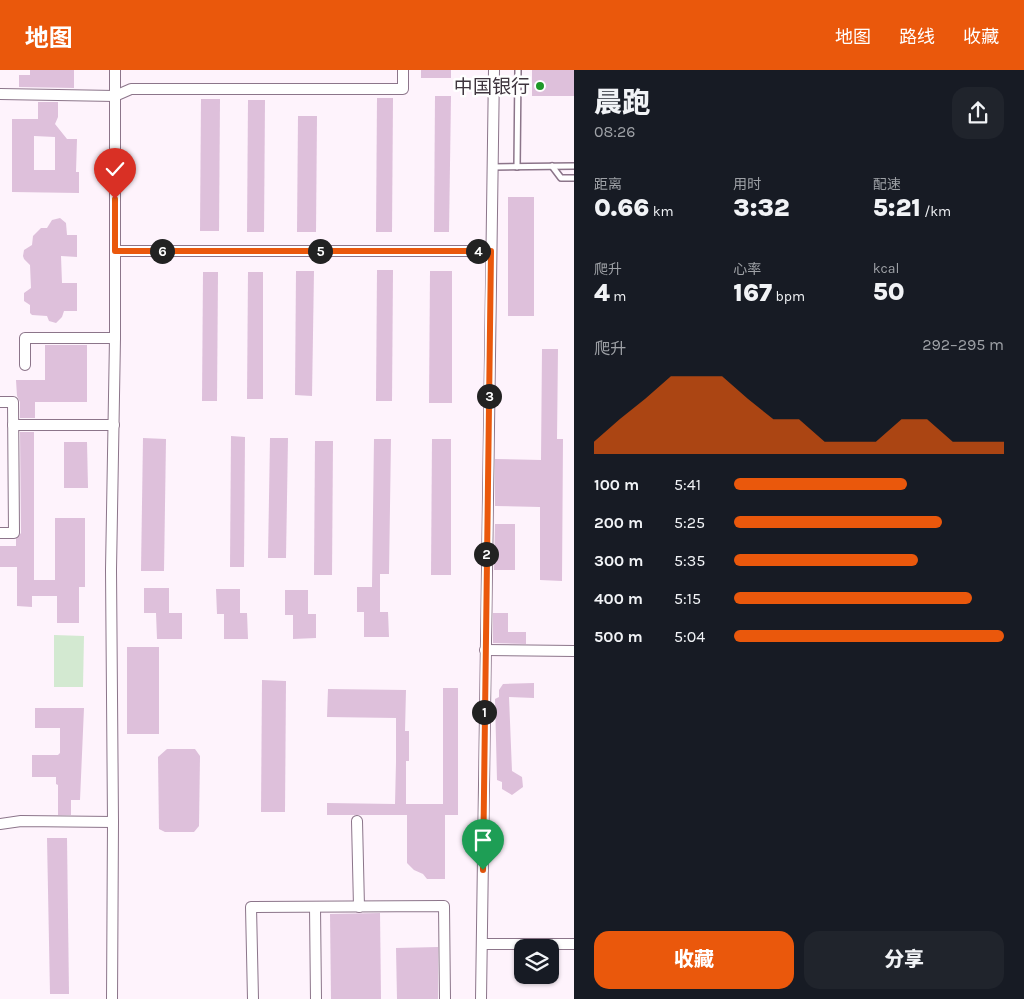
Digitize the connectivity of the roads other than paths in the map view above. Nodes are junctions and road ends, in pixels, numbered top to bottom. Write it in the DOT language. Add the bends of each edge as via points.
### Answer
graph roads {
  1 [pos="115,70"];
  2 [pos="403,70"];
  3 [pos="494,70"];
  4 [pos="518,70"];
  5 [pos="0,94"];
  6 [pos="115,96"];
  7 [pos="552,166"];
  8 [pos="574,166"];
  9 [pos="492,167"];
  10 [pos="517,167"];
  11 [pos="574,178"];
  12 [pos="115,251"];
  13 [pos="491,251"];
  14 [pos="115,338"];
  15 [pos="25,365"];
  16 [pos="0,402"];
  17 [pos="13,425"];
  18 [pos="114,425"];
  19 [pos="0,533"];
  20 [pos="485,650"];
  21 [pos="574,651"];
  22 [pos="357,821"];
  23 [pos="113,822"];
  24 [pos="0,824"];
  25 [pos="315,907"];
  26 [pos="359,907"];
  27 [pos="482,944"];
  28 [pos="574,944"];
  29 [pos="112,999"];
  30 [pos="253,999"];
  31 [pos="316,999"];
  32 [pos="445,999"];
  33 [pos="481,999"];
  1 -- 6 [label="street"];
  2 -- 6 [label="street" via="403,89 131,89"];
  3 -- 9 [label="street"];
  4 -- 10 [label="lane"];
  5 -- 6 [label="street"];
  6 -- 12 [label="street"];
  7 -- 8 [label="lane"];
  7 -- 10 [label="lane"];
  7 -- 11 [label="lane" via="561,178"];
  9 -- 10 [label="lane"];
  9 -- 13 [label="street"];
  12 -- 13 [label="street"];
  12 -- 14 [label="street"];
  13 -- 20 [label="street"];
  14 -- 15 [label="street" via="25,338"];
  14 -- 18 [label="street"];
  16 -- 17 [label="street" via="13,402"];
  17 -- 18 [label="street"];
  17 -- 19 [label="street" via="14,533"];
  18 -- 23 [label="street"];
  20 -- 21 [label="street"];
  20 -- 27 [label="street"];
  22 -- 26 [label="street"];
  23 -- 24 [label="street" via="21,821"];
  23 -- 29 [label="street"];
  25 -- 26 [label="street"];
  25 -- 30 [label="street" via="251,907"];
  25 -- 31 [label="street"];
  26 -- 32 [label="street" via="444,906"];
  27 -- 28 [label="street"];
  27 -- 33 [label="street"];
}
